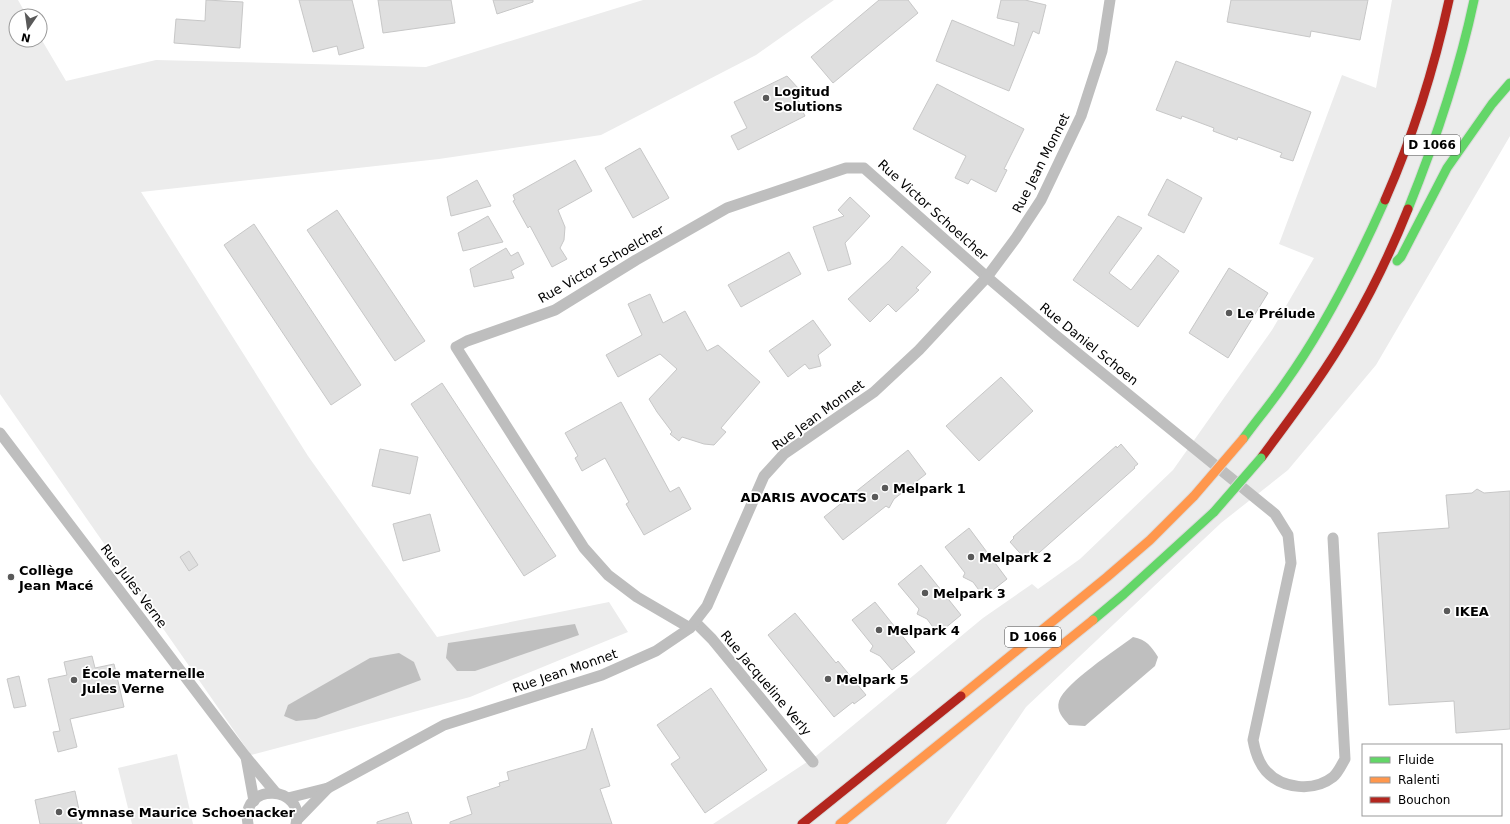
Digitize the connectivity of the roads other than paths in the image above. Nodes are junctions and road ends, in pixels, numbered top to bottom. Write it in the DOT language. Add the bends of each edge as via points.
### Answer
graph roads {
  1 [pos="1110,0"];
  2 [pos="1449,0"];
  3 [pos="1474,0"];
  4 [pos="1510,83"];
  5 [pos="1411,103"];
  6 [pos="1406,152"];
  7 [pos="987,278"];
  8 [pos="1375,284"];
  9 [pos="0,433"];
  10 [pos="1333,538"];
  11 [pos="693,625"];
  12 [pos="246,757"];
  13 [pos="813,762"];
  14 [pos="328,788"];
  15 [pos="276,793"];
  16 [pos="288,798"];
  17 [pos="254,801"];
  18 [pos="296,822"];
  19 [pos="248,824"];
  20 [pos="802,824"];
  21 [pos="840,824"];
  1 -- 7 [label="street, Rue Jean Monnet" via="1102,51 1081,116 1041,200"];
  2 -- 6 [label="highway, D 1066" via="1437,56"];
  3 -- 8 [label="highway, D 1066" via="1458,64 1435,137 1412,201"];
  4 -- 8 [label="highway" via="1447,168 1401,257"];
  5 -- 6 [label="highway"];
  6 -- 20 [label="highway, D 1066, bridge" via="1366,243 1320,329 1283,387 1194,496 1150,540 1107,577"];
  7 -- 10 [label="street, Rue Daniel Schoen" via="1275,514 1288,535 1291,563 1253,740 1257,757 1266,771 1279,781 1300,787 1316,786 1334,776 1345,759"];
  7 -- 11 [label="street, Rue Jean Monnet" via="919,350 874,392 784,454 764,476 707,606"];
  7 -- 11 [label="street, Rue Victor Schoelcher" via="864,168 846,168 727,208 555,310 456,347 584,548 608,575 637,597"];
  8 -- 21 [label="highway, D 1066, bridge" via="1303,401 1261,458 1214,512 1118,599"];
  9 -- 12 [label="street, Rue Jules Verne"];
  11 -- 13 [label="street, Rue Jacqueline Verly" via="712,639"];
  11 -- 14 [label="street, Rue Jean Monnet" via="656,651 602,675 444,725"];
  12 -- 15 [label="street, Rue Jules Verne"];
  12 -- 17 [label="street, Rue Jules Verne"];
  14 -- 16 [label="street, Rue Jean Monnet"];
  14 -- 18 [label="street, Rue Jean Monnet"];
  15 -- 16 [label="street"];
  15 -- 17 [label="street" via="264,794"];
  16 -- 18 [label="street" via="295,808"];
  17 -- 19 [label="street" via="248,811"];
}
